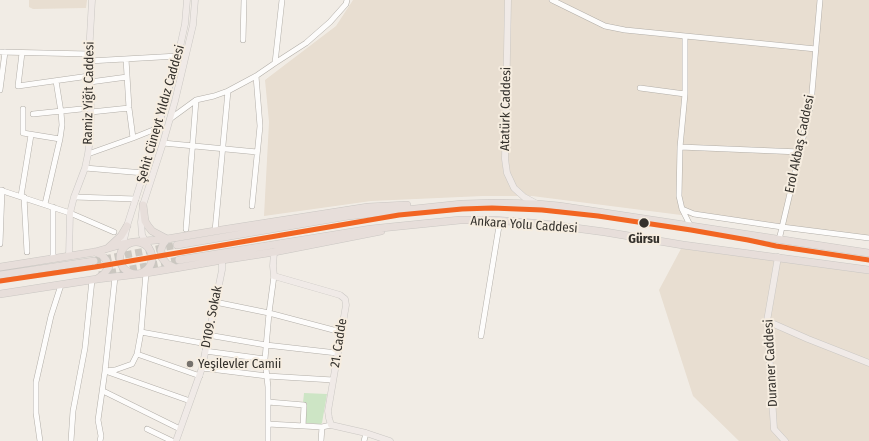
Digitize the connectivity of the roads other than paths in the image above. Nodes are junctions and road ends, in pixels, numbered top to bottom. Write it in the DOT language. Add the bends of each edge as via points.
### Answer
graph roads {
  1 [pos="92,0"];
  2 [pos="187,0"];
  3 [pos="195,0"];
  4 [pos="244,0"];
  5 [pos="282,0"];
  6 [pos="347,0"];
  7 [pos="508,0"];
  8 [pos="552,0"];
  9 [pos="820,0"];
  10 [pos="685,36"];
  11 [pos="242,40"];
  12 [pos="816,49"];
  13 [pos="3,52"];
  14 [pos="22,53"];
  15 [pos="178,56"];
  16 [pos="89,58"];
  17 [pos="126,59"];
  18 [pos="275,63"];
  19 [pos="256,76"];
  20 [pos="127,77"];
  21 [pos="90,79"];
  22 [pos="56,81"];
  23 [pos="640,88"];
  24 [pos="0,90"];
  25 [pos="228,92"];
  26 [pos="685,94"];
  27 [pos="196,100"];
  28 [pos="130,108"];
  29 [pos="23,110"];
  30 [pos="91,110"];
  31 [pos="61,112"];
  32 [pos="33,114"];
  33 [pos="170,119"];
  34 [pos="158,128"];
  35 [pos="31,135"];
  36 [pos="133,138"];
  37 [pos="60,139"];
  38 [pos="163,143"];
  39 [pos="192,146"];
  40 [pos="680,148"];
  41 [pos="223,149"];
  42 [pos="257,152"];
  43 [pos="800,152"];
  44 [pos="88,154"];
  45 [pos="85,168"];
  46 [pos="144,173"];
  47 [pos="1,190"];
  48 [pos="23,197"];
  49 [pos="74,197"];
  50 [pos="136,199"];
  51 [pos="45,204"];
  52 [pos="462,204"];
  53 [pos="537,204"];
  54 [pos="143,205"];
  55 [pos="252,206"];
  56 [pos="53,207"];
  57 [pos="682,209"];
  58 [pos="70,213"];
  59 [pos="500,220"];
  60 [pos="0,221"];
  61 [pos="422,224"];
  62 [pos="127,226"];
  63 [pos="691,227"];
  64 [pos="782,227"];
  65 [pos="186,229"];
  66 [pos="215,231"];
  67 [pos="114,232"];
  68 [pos="869,238"];
  69 [pos="167,239"];
  70 [pos="779,240"];
  71 [pos="145,241"];
  72 [pos="134,242"];
  73 [pos="0,244"];
  74 [pos="177,245"];
  75 [pos="123,247"];
  76 [pos="149,248"];
  77 [pos="105,250"];
  78 [pos="27,252"];
  79 [pos="95,252"];
  80 [pos="274,252"];
  81 [pos="869,253"];
  82 [pos="68,256"];
  83 [pos="778,257"];
  84 [pos="53,258"];
  85 [pos="179,260"];
  86 [pos="222,260"];
  87 [pos="94,261"];
  88 [pos="0,267"];
  89 [pos="176,268"];
  90 [pos="869,270"];
  91 [pos="146,273"];
  92 [pos="138,274"];
  93 [pos="0,275"];
  94 [pos="274,276"];
  95 [pos="115,277"];
  96 [pos="95,278"];
  97 [pos="61,285"];
  98 [pos="0,291"];
  99 [pos="0,294"];
  100 [pos="215,302"];
  101 [pos="269,313"];
  102 [pos="767,321"];
  103 [pos="141,332"];
  104 [pos="341,332"];
  105 [pos="208,335"];
  106 [pos="481,336"];
  107 [pos="207,344"];
  108 [pos="266,346"];
  109 [pos="205,351"];
  110 [pos="337,353"];
  111 [pos="137,354"];
  112 [pos="265,359"];
  113 [pos="869,363"];
  114 [pos="202,368"];
  115 [pos="105,371"];
  116 [pos="200,376"];
  117 [pos="267,376"];
  118 [pos="333,380"];
  119 [pos="102,391"];
  120 [pos="190,401"];
  121 [pos="268,402"];
  122 [pos="268,424"];
  123 [pos="331,425"];
  124 [pos="303,426"];
  125 [pos="322,427"];
  126 [pos="147,429"];
  127 [pos="180,429"];
  128 [pos="366,433"];
  129 [pos="784,440"];
  130 [pos="40,441"];
  131 [pos="71,441"];
  132 [pos="100,441"];
  133 [pos="172,441"];
  134 [pos="176,441"];
  135 [pos="268,441"];
  136 [pos="321,441"];
  137 [pos="364,441"];
  138 [pos="389,441"];
  1 -- 16 [label="main road, Ramiz Yiğit Caddesi"];
  2 -- 15 [label="main road, Şehit Cüneyt Yıldız Caddesi"];
  3 -- 33 [label="main road" via="193,25"];
  4 -- 11 [label="street"];
  5 -- 18 [label="street"];
  6 -- 18 [label="street" via="330,22 306,43"];
  7 -- 53 [label="main road, Atatürk Caddesi" via="505,154 507,173 514,188"];
  8 -- 10 [label="street" via="605,26"];
  9 -- 12 [label="street, Erol Akbaş Caddesi"];
  10 -- 12 [label="street"];
  10 -- 26 [label="street"];
  12 -- 43 [label="street, Erol Akbaş Caddesi" via="811,104"];
  13 -- 14 [label="street"];
  13 -- 24 [label="street"];
  14 -- 16 [label="street"];
  14 -- 22 [label="street" via="18,86"];
  15 -- 17 [label="street"];
  15 -- 34 [label="main road, Şehit Cüneyt Yıldız Caddesi"];
  16 -- 17 [label="street"];
  16 -- 21 [label="main road, Ramiz Yiğit Caddesi"];
  17 -- 20 [label="street"];
  18 -- 19 [label="street"];
  19 -- 25 [label="street"];
  19 -- 42 [label="street" via="260,126"];
  20 -- 21 [label="street"];
  20 -- 28 [label="street"];
  21 -- 22 [label="street"];
  21 -- 30 [label="main road, Ramiz Yiğit Caddesi"];
  22 -- 31 [label="street"];
  23 -- 26 [label="street"];
  25 -- 27 [label="street"];
  25 -- 41 [label="street"];
  26 -- 40 [label="street"];
  27 -- 33 [label="street"];
  27 -- 39 [label="street"];
  28 -- 30 [label="street"];
  28 -- 36 [label="street"];
  29 -- 35 [label="street" via="23,134"];
  30 -- 31 [label="street"];
  30 -- 44 [label="main road, Ramiz Yiğit Caddesi"];
  31 -- 32 [label="street"];
  31 -- 37 [label="street"];
  33 -- 38 [label="main road"];
  34 -- 36 [label="street"];
  34 -- 46 [label="main road, Şehit Cüneyt Yıldız Caddesi"];
  35 -- 37 [label="street"];
  35 -- 48 [label="street"];
  36 -- 44 [label="street"];
  37 -- 51 [label="street"];
  38 -- 39 [label="street"];
  38 -- 54 [label="main road"];
  39 -- 41 [label="street"];
  39 -- 65 [label="street"];
  40 -- 43 [label="street"];
  40 -- 57 [label="street" via="679,196"];
  41 -- 42 [label="street"];
  41 -- 66 [label="street"];
  42 -- 55 [label="street"];
  43 -- 64 [label="street, Erol Akbaş Caddesi"];
  44 -- 45 [label="main road, Ramiz Yiğit Caddesi"];
  45 -- 46 [label="street"];
  45 -- 49 [label="main road, Ramiz Yiğit Caddesi"];
  46 -- 50 [label="main road, Şehit Cüneyt Yıldız Caddesi"];
  47 -- 48 [label="street"];
  47 -- 60 [label="street"];
  48 -- 51 [label="street"];
  48 -- 78 [label="street"];
  49 -- 50 [label="street"];
  49 -- 58 [label="main road, Ramiz Yiğit Caddesi"];
  50 -- 62 [label="main road, Şehit Cüneyt Yıldız Caddesi"];
  51 -- 56 [label="street"];
  52 -- 53 [label="highway, Ankara Yolu Caddesi"];
  52 -- 66 [label="highway" via="368,207"];
  52 -- 74 [label="highway, Ankara Yolu Caddesi" via="348,216"];
  53 -- 63 [label="highway, Ankara Yolu Caddesi"];
  54 -- 69 [label="highway" via="148,226"];
  54 -- 71 [label="main road" via="141,222"];
  56 -- 58 [label="street"];
  56 -- 84 [label="street"];
  57 -- 63 [label="street"];
  57 -- 64 [label="street" via="694,214"];
  58 -- 67 [label="street"];
  58 -- 82 [label="main road, Ramiz Yiğit Caddesi"];
  59 -- 61 [label="highway, Ankara Yolu Caddesi" via="460,220"];
  59 -- 83 [label="highway, Ankara Yolu Caddesi" via="615,233 681,245"];
  59 -- 106 [label="street"];
  60 -- 73 [label="street"];
  61 -- 80 [label="highway"];
  61 -- 85 [label="highway, Ankara Yolu Caddesi" via="371,228"];
  62 -- 75 [label="main road, Şehit Cüneyt Yıldız Caddesi"];
  62 -- 77 [label="highway" via="121,236"];
  63 -- 70 [label="highway, Ankara Yolu Caddesi"];
  64 -- 68 [label="street"];
  64 -- 70 [label="street, Erol Akbaş Caddesi"];
  66 -- 69 [label="highway"];
  69 -- 71 [label="highway"];
  69 -- 89 [label="highway" via="161,250 162,258"];
  70 -- 81 [label="highway, Ankara Yolu Caddesi"];
  71 -- 72 [label="highway"];
  71 -- 76 [label="main road"];
  72 -- 75 [label="highway"];
  72 -- 76 [label="highway"];
  75 -- 77 [label="highway"];
  75 -- 92 [label="highway" via="120,254 122,267 129,273"];
  76 -- 92 [label="highway" via="152,257 150,266"];
  77 -- 79 [label="highway"];
  79 -- 82 [label="highway"];
  79 -- 96 [label="highway" via="102,255 109,267 104,274"];
  80 -- 86 [label="highway"];
  80 -- 94 [label="main road"];
  82 -- 84 [label="highway"];
  83 -- 90 [label="highway, Ankara Yolu Caddesi"];
  83 -- 102 [label="main road, Duraner Caddesi"];
  84 -- 88 [label="highway"];
  86 -- 89 [label="highway"];
  86 -- 100 [label="main road, D109. Sokak"];
  87 -- 93 [label="highway"];
  89 -- 91 [label="highway"];
  91 -- 92 [label="highway"];
  91 -- 103 [label="street"];
  92 -- 95 [label="highway"];
  94 -- 101 [label="street"];
  94 -- 104 [label="main road, 21. Cadde" via="340,295 345,299"];
  95 -- 96 [label="highway"];
  95 -- 115 [label="street"];
  96 -- 97 [label="highway"];
  96 -- 98 [label="highway"];
  96 -- 131 [label="street" via="73,411"];
  97 -- 99 [label="highway"];
  97 -- 130 [label="street" via="36,382 36,413"];
  100 -- 101 [label="street"];
  100 -- 105 [label="main road, D109. Sokak"];
  101 -- 104 [label="street"];
  101 -- 108 [label="street"];
  102 -- 113 [label="main road"];
  102 -- 129 [label="main road, Duraner Caddesi" via="774,430"];
  103 -- 107 [label="street"];
  103 -- 111 [label="street"];
  104 -- 110 [label="main road, 21. Cadde"];
  105 -- 107 [label="main road, D109. Sokak"];
  105 -- 108 [label="street"];
  107 -- 109 [label="main road, D109. Sokak"];
  108 -- 110 [label="street"];
  108 -- 112 [label="street"];
  109 -- 112 [label="street"];
  109 -- 114 [label="main road, D109. Sokak"];
  110 -- 118 [label="main road, 21. Cadde"];
  111 -- 115 [label="street" via="132,364"];
  111 -- 116 [label="street"];
  112 -- 117 [label="street"];
  114 -- 116 [label="main road, D109. Sokak"];
  114 -- 117 [label="street"];
  115 -- 119 [label="street"];
  115 -- 120 [label="street"];
  116 -- 120 [label="main road, D109. Sokak"];
  117 -- 118 [label="street"];
  117 -- 121 [label="street"];
  118 -- 123 [label="main road, 21. Cadde" via="328,411"];
  119 -- 127 [label="street"];
  119 -- 132 [label="street" via="98,420"];
  120 -- 127 [label="main road, D109. Sokak"];
  121 -- 122 [label="street"];
  121 -- 124 [label="street" via="304,405"];
  122 -- 124 [label="street"];
  122 -- 135 [label="street"];
  123 -- 125 [label="street"];
  123 -- 128 [label="main road"];
  124 -- 125 [label="street"];
  125 -- 136 [label="street"];
  126 -- 133 [label="street"];
  127 -- 134 [label="main road, D109. Sokak"];
  128 -- 137 [label="street"];
  128 -- 138 [label="main road"];
}
